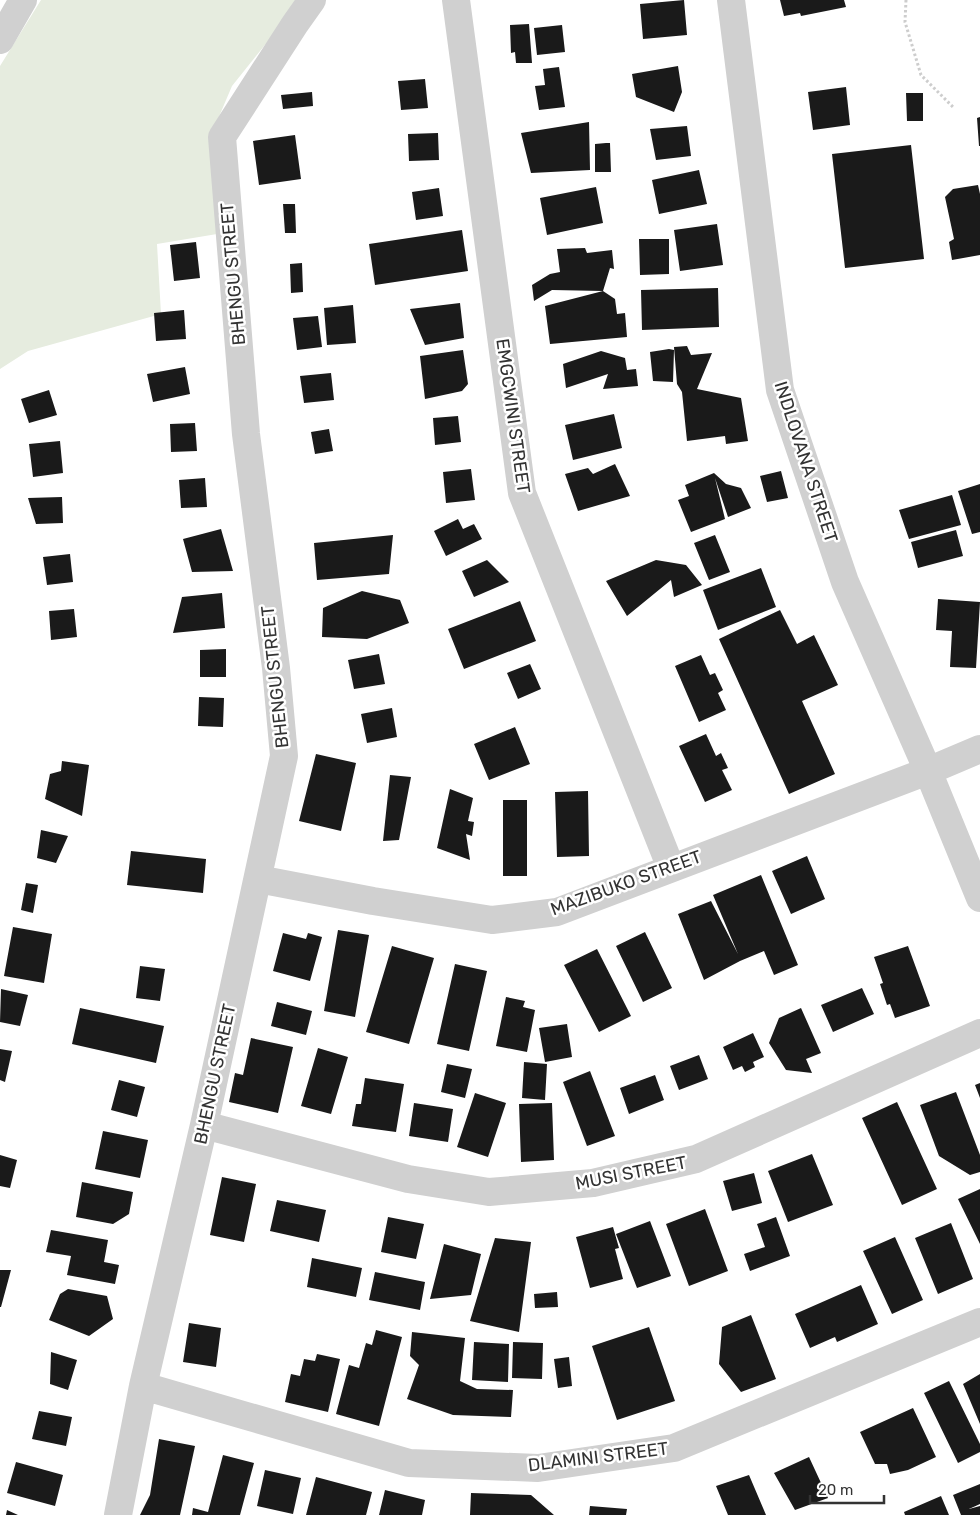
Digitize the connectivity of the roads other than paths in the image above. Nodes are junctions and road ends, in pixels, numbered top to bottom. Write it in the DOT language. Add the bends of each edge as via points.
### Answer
graph roads {
  1 [pos="21,0"];
  2 [pos="312,0"];
  3 [pos="456,0"];
  4 [pos="731,0"];
  5 [pos="0,4"];
  6 [pos="0,40"];
  7 [pos="980,749"];
  8 [pos="928,771"];
  9 [pos="671,868"];
  10 [pos="258,879"];
  11 [pos="980,898"];
  12 [pos="980,1033"];
  13 [pos="204,1125"];
  14 [pos="980,1322"];
  15 [pos="143,1386"];
  16 [pos="118,1515"];
  1 -- 5 [label="street"];
  1 -- 6 [label="street"];
  2 -- 10 [label="street, BHENGU STREET" via="222,137 246,434 284,756"];
  3 -- 9 [label="street, EMGCWINI STREET" via="522,493"];
  4 -- 8 [label="street, INDLOVANA STREET" via="780,390 845,582"];
  7 -- 8 [label="street, MAZIBUKO STREET"];
  8 -- 9 [label="street, MAZIBUKO STREET"];
  8 -- 11 [label="street, INDLOVANA STREET"];
  9 -- 10 [label="street, MAZIBUKO STREET" via="557,912 492,920"];
  10 -- 13 [label="street, BHENGU STREET"];
  12 -- 13 [label="street, MUSI STREET" via="696,1159 593,1183 489,1192 408,1179"];
  13 -- 15 [label="street, BHENGU STREET"];
  14 -- 15 [label="street, DLAMINI STREET" via="674,1448 538,1468 408,1463"];
  15 -- 16 [label="street, BHENGU STREET"];
}
